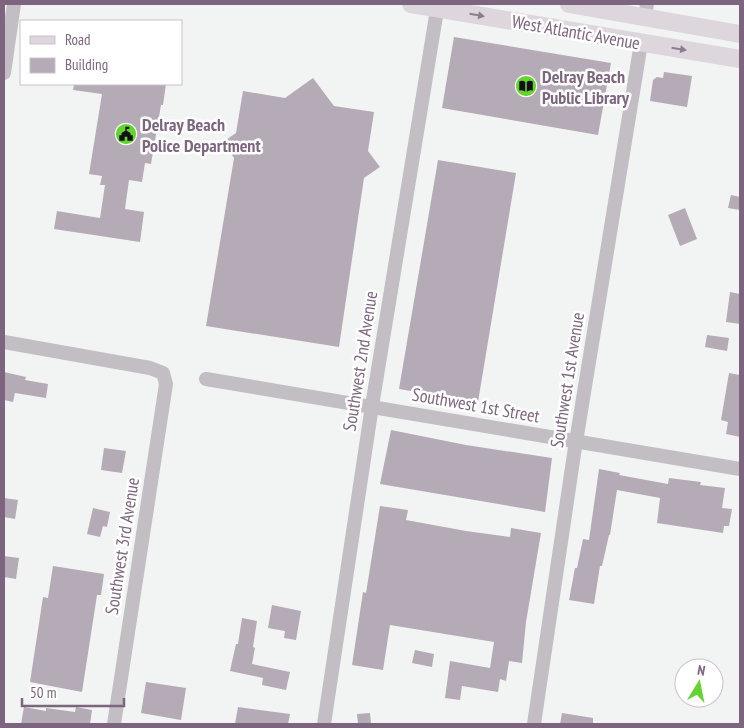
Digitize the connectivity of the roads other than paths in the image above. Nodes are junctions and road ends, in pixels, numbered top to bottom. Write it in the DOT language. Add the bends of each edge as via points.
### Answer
graph roads {
  1 [pos="14,4"];
  2 [pos="411,4"];
  3 [pos="569,4"];
  4 [pos="438,6"];
  5 [pos="646,10"];
  6 [pos="682,25"];
  7 [pos="740,34"];
  8 [pos="609,38"];
  9 [pos="641,43"];
  10 [pos="740,59"];
  11 [pos="4,73"];
  12 [pos="4,342"];
  13 [pos="206,379"];
  14 [pos="372,406"];
  15 [pos="576,441"];
  16 [pos="740,469"];
  17 [pos="114,724"];
  18 [pos="324,724"];
  19 [pos="534,724"];
  1 -- 11 [label="street"];
  2 -- 4 [label="main road, West Atlantic Avenue"];
  3 -- 5 [label="main road, West Atlantic Avenue"];
  4 -- 8 [label="main road, West Atlantic Avenue, one-way"];
  4 -- 14 [label="street, Southwest 2nd Avenue"];
  5 -- 6 [label="main road, West Atlantic Avenue"];
  5 -- 8 [label="main road"];
  6 -- 7 [label="main road, West Atlantic Avenue"];
  6 -- 9 [label="main road"];
  8 -- 9 [label="main road, West Atlantic Avenue"];
  9 -- 10 [label="main road, West Atlantic Avenue, one-way"];
  9 -- 15 [label="street, Southwest 1st Avenue"];
  12 -- 17 [label="street, Southwest 3rd Avenue" via="164,373 166,384"];
  13 -- 14 [label="street, Southwest 1st Street"];
  14 -- 15 [label="street, Southwest 1st Street"];
  14 -- 18 [label="street, Southwest 2nd Avenue"];
  15 -- 16 [label="street, Southwest 1st Street"];
  15 -- 19 [label="street, Southwest 1st Avenue"];
}
